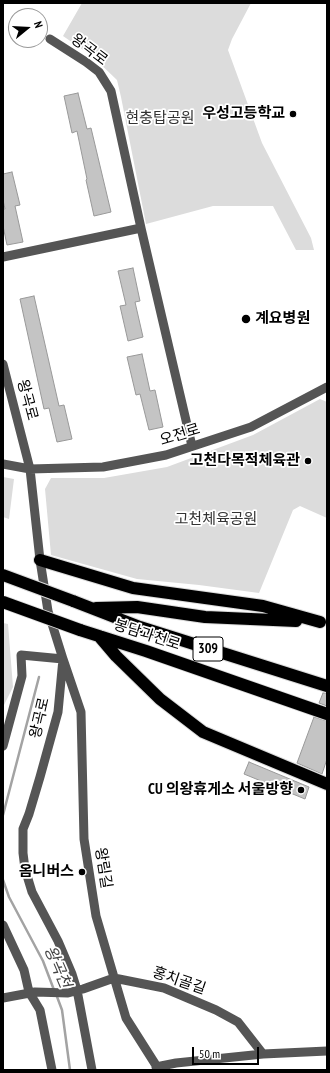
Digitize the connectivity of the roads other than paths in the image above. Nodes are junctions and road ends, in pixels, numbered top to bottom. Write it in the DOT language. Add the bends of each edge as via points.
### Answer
graph roads {
  1 [pos="50,39"];
  2 [pos="141,228"];
  3 [pos="3,257"];
  4 [pos="3,364"];
  5 [pos="327,387"];
  6 [pos="192,446"];
  7 [pos="3,464"];
  8 [pos="30,469"];
  9 [pos="40,560"];
  10 [pos="3,575"];
  11 [pos="3,602"];
  12 [pos="91,608"];
  13 [pos="325,620"];
  14 [pos="99,636"];
  15 [pos="63,659"];
  16 [pos="327,686"];
  17 [pos="327,714"];
  18 [pos="4,742"];
  19 [pos="327,784"];
  20 [pos="3,925"];
  21 [pos="114,978"];
  22 [pos="73,991"];
  23 [pos="32,992"];
  24 [pos="3,998"];
  25 [pos="327,1051"];
  26 [pos="263,1054"];
  27 [pos="158,1068"];
  28 [pos="52,1070"];
  29 [pos="92,1070"];
  1 -- 2 [label="street, 왕곡로" via="99,72 111,92"];
  2 -- 3 [label="street"];
  2 -- 6 [label="street, 왕곡로"];
  4 -- 8 [label="street, 왕곡로"];
  5 -- 6 [label="street, 오전로" via="251,427"];
  6 -- 8 [label="street, 오전로" via="166,455 103,467"];
  7 -- 8 [label="street, 오전로"];
  8 -- 9 [label="street, 왕곡로"];
  9 -- 13 [label="highway" via="133,588 263,606"];
  9 -- 15 [label="street, 왕곡로" via="48,611"];
  10 -- 12 [label="highway, 봉담과천로 / 309, bridge"];
  11 -- 14 [label="highway, 봉담과천로 / 309, bridge"];
  12 -- 13 [label="highway" via="137,606 205,617"];
  12 -- 16 [label="highway, 봉담과천로 / 309" via="140,627"];
  14 -- 17 [label="highway, 봉담과천로 / 309"];
  14 -- 19 [label="highway" via="160,699 203,732"];
  15 -- 18 [label="street" via="21,655 22,676"];
  15 -- 21 [label="street, 왕림길" via="81,712 84,839 96,916"];
  15 -- 22 [label="street, 왕곡로" via="58,712 23,830 22,853 32,892 72,974"];
  20 -- 23 [label="street"];
  21 -- 22 [label="street, 홍치골길"];
  21 -- 26 [label="street, 홍치골길" via="164,988 216,1010 238,1022"];
  21 -- 27 [label="street, 왕림길" via="126,1018"];
  22 -- 23 [label="street, 홍치골길"];
  22 -- 29 [label="street, 왕곡로"];
  23 -- 24 [label="street, 홍치골길"];
  23 -- 28 [label="street" via="40,1010"];
  25 -- 26 [label="street"];
  26 -- 27 [label="street" via="176,1062"];
}
